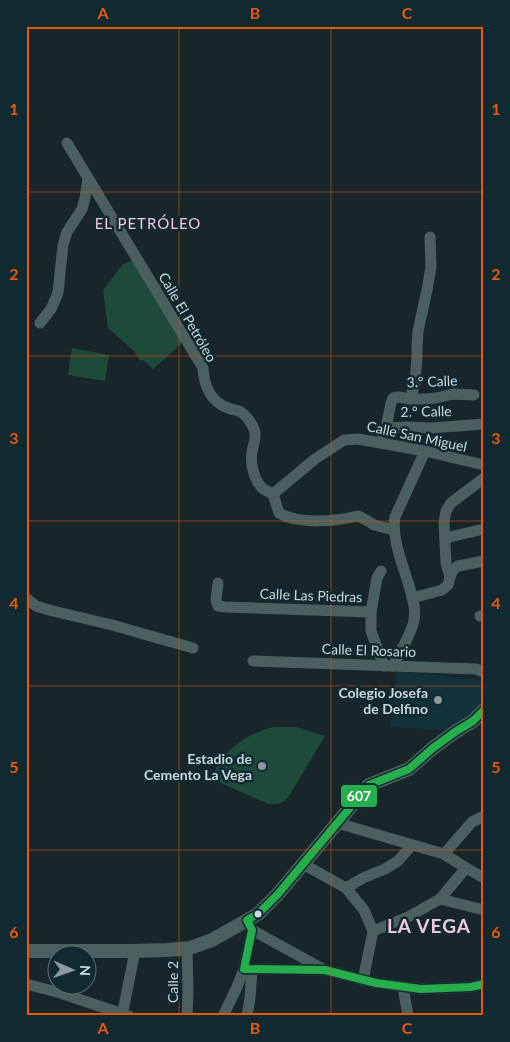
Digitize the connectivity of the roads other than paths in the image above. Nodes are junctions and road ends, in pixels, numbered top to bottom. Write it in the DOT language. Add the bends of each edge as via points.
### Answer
graph roads {
  1 [pos="67,143"];
  2 [pos="88,178"];
  3 [pos="430,237"];
  4 [pos="40,323"];
  5 [pos="474,395"];
  6 [pos="410,399"];
  7 [pos="484,424"];
  8 [pos="386,428"];
  9 [pos="381,443"];
  10 [pos="425,451"];
  11 [pos="484,465"];
  12 [pos="484,478"];
  13 [pos="274,494"];
  14 [pos="484,529"];
  15 [pos="394,530"];
  16 [pos="445,538"];
  17 [pos="484,560"];
  18 [pos="381,571"];
  19 [pos="450,578"];
  20 [pos="218,583"];
  21 [pos="26,598"];
  22 [pos="412,598"];
  23 [pos="371,612"];
  24 [pos="193,648"];
  25 [pos="253,661"];
  26 [pos="388,666"];
  27 [pos="484,672"];
  28 [pos="484,710"];
  29 [pos="484,816"];
  30 [pos="338,822"];
  31 [pos="412,845"];
  32 [pos="444,854"];
  33 [pos="303,864"];
  34 [pos="466,868"];
  35 [pos="484,878"];
  36 [pos="346,888"];
  37 [pos="440,899"];
  38 [pos="484,910"];
  39 [pos="250,925"];
  40 [pos="373,931"];
  41 [pos="187,948"];
  42 [pos="26,951"];
  43 [pos="135,951"];
  44 [pos="248,970"];
  45 [pos="325,970"];
  46 [pos="363,980"];
  47 [pos="26,984"];
  48 [pos="484,984"];
  49 [pos="404,987"];
  50 [pos="125,1015"];
  51 [pos="187,1016"];
  52 [pos="223,1016"];
  53 [pos="247,1016"];
  54 [pos="408,1016"];
  1 -- 2 [label="street, Calle El Petróleo"];
  2 -- 4 [label="street" via="82,209 63,245 58,293"];
  2 -- 13 [label="street, Calle El Petróleo" via="203,368 204,383 214,400 226,408 240,411 252,425 255,433 254,473 263,489"];
  3 -- 6 [label="street" via="431,267 418,331 415,383"];
  5 -- 6 [label="street, 3.° Calle"];
  6 -- 8 [label="street, 3.° Calle" via="393,398"];
  7 -- 8 [label="street, 2.° Calle"];
  8 -- 9 [label="street, 2.° Calle"];
  9 -- 10 [label="street, Calle San Miguel"];
  9 -- 13 [label="street, Calle San Miguel" via="344,440 315,459"];
  10 -- 11 [label="street, Calle San Miguel"];
  10 -- 15 [label="street" via="395,517"];
  12 -- 16 [label="street" via="451,503 446,511"];
  13 -- 15 [label="street" via="279,513 286,517 316,521 358,516 374,526"];
  14 -- 16 [label="street"];
  15 -- 22 [label="street"];
  16 -- 19 [label="street"];
  17 -- 19 [label="street" via="458,566 452,570"];
  18 -- 23 [label="street"];
  19 -- 22 [label="street" via="442,590"];
  20 -- 23 [label="street, Calle Las Piedras" via="218,606"];
  21 -- 24 [label="street" via="49,610"];
  22 -- 26 [label="street" via="414,621 405,643"];
  23 -- 26 [label="street, Calle Las Piedras" via="371,631"];
  25 -- 26 [label="street, Calle El Rosario"];
  26 -- 27 [label="street, Calle El Rosario"];
  28 -- 30 [label="street" via="410,770 369,785"];
  29 -- 32 [label="street" via="472,822"];
  30 -- 31 [label="street"];
  30 -- 33 [label="street"];
  31 -- 32 [label="street"];
  31 -- 36 [label="street" via="386,869"];
  32 -- 34 [label="street"];
  33 -- 36 [label="street"];
  33 -- 39 [label="street"];
  34 -- 35 [label="street"];
  34 -- 37 [label="street"];
  36 -- 40 [label="street" via="364,910"];
  37 -- 38 [label="street"];
  37 -- 40 [label="street"];
  39 -- 41 [label="street"];
  39 -- 44 [label="street"];
  39 -- 45 [label="street"];
  40 -- 46 [label="street"];
  41 -- 43 [label="street"];
  41 -- 51 [label="street, Calle 2"];
  42 -- 43 [label="street"];
  43 -- 50 [label="street"];
  44 -- 45 [label="street"];
  44 -- 52 [label="street"];
  44 -- 53 [label="street" via="250,998"];
  45 -- 46 [label="street"];
  46 -- 49 [label="street"];
  47 -- 50 [label="street"];
  48 -- 49 [label="street" via="429,989"];
  49 -- 54 [label="street"];
}
